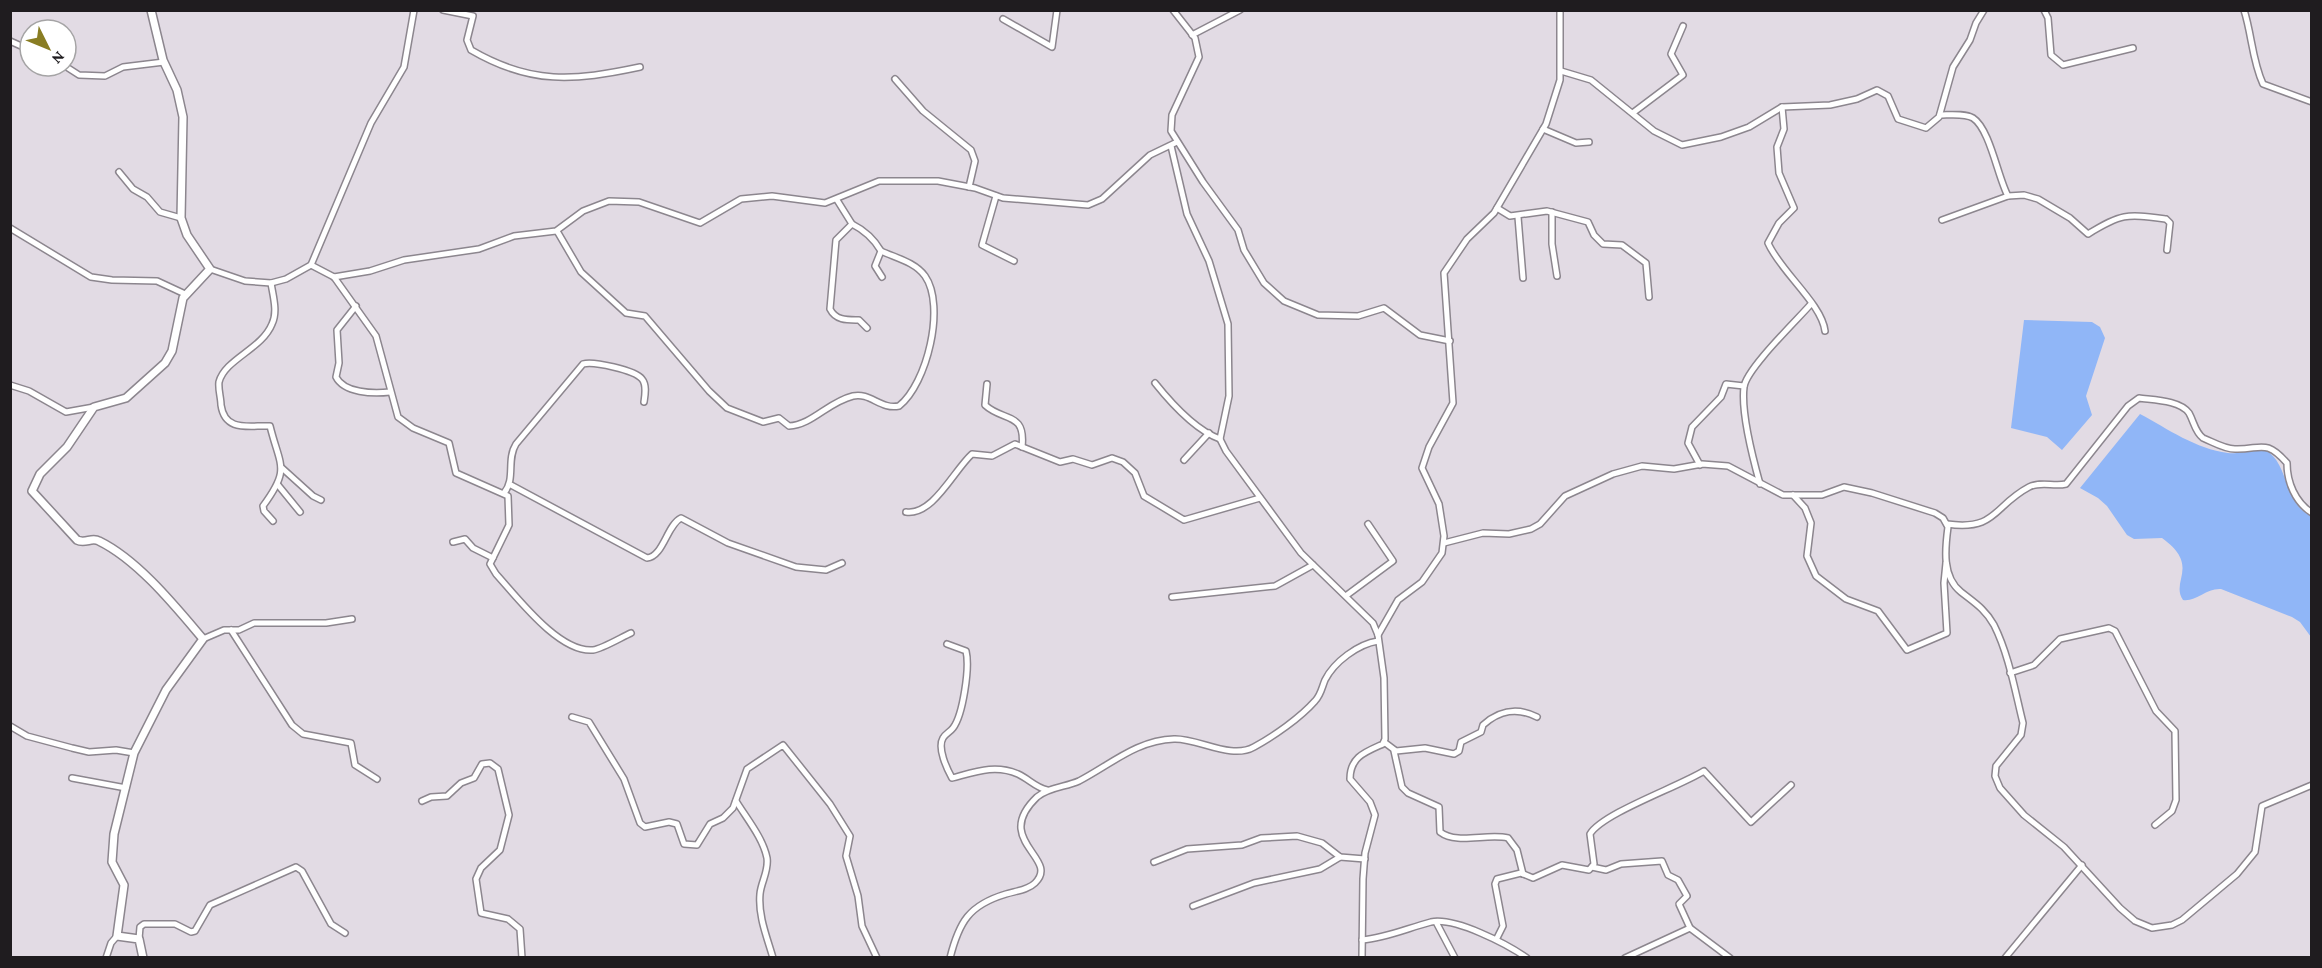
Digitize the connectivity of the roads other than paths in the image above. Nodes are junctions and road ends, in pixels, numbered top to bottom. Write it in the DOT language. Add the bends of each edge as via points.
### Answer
graph roads {
  1 [pos="151,10"];
  2 [pos="414,10"];
  3 [pos="443,10"];
  4 [pos="1057,10"];
  5 [pos="1173,10"];
  6 [pos="1240,10"];
  7 [pos="1560,10"];
  8 [pos="1983,10"];
  9 [pos="2044,10"];
  10 [pos="2244,10"];
  11 [pos="1003,19"];
  12 [pos="1683,26"];
  13 [pos="1192,35"];
  14 [pos="2133,48"];
  15 [pos="164,62"];
  16 [pos="640,67"];
  17 [pos="1561,71"];
  18 [pos="78,74"];
  19 [pos="895,79"];
  20 [pos="2312,102"];
  21 [pos="1782,107"];
  22 [pos="1634,112"];
  23 [pos="1940,114"];
  24 [pos="1543,129"];
  25 [pos="1178,142"];
  26 [pos="1589,142"];
  27 [pos="1170,146"];
  28 [pos="119,172"];
  29 [pos="969,187"];
  30 [pos="996,196"];
  31 [pos="2008,196"];
  32 [pos="837,200"];
  33 [pos="1497,208"];
  34 [pos="1552,212"];
  35 [pos="1518,217"];
  36 [pos="181,218"];
  37 [pos="1942,220"];
  38 [pos="852,224"];
  39 [pos="10,228"];
  40 [pos="557,231"];
  41 [pos="2168,250"];
  42 [pos="881,251"];
  43 [pos="1014,261"];
  44 [pos="311,265"];
  45 [pos="210,269"];
  46 [pos="1557,276"];
  47 [pos="334,277"];
  48 [pos="882,277"];
  49 [pos="1523,279"];
  50 [pos="271,282"];
  51 [pos="185,294"];
  52 [pos="1649,297"];
  53 [pos="1811,304"];
  54 [pos="356,306"];
  55 [pos="867,328"];
  56 [pos="1825,331"];
  57 [pos="1450,340"];
  58 [pos="1155,383"];
  59 [pos="987,384"];
  60 [pos="10,385"];
  61 [pos="1744,386"];
  62 [pos="390,392"];
  63 [pos="644,402"];
  64 [pos="94,407"];
  65 [pos="1209,433"];
  66 [pos="1220,438"];
  67 [pos="1022,447"];
  68 [pos="1184,460"];
  69 [pos="1700,465"];
  70 [pos="282,468"];
  71 [pos="1760,484"];
  72 [pos="278,485"];
  73 [pos="511,485"];
  74 [pos="504,492"];
  75 [pos="1793,495"];
  76 [pos="1260,498"];
  77 [pos="321,500"];
  78 [pos="300,512"];
  79 [pos="906,512"];
  80 [pos="2312,513"];
  81 [pos="273,521"];
  82 [pos="1368,524"];
  83 [pos="1947,524"];
  84 [pos="453,542"];
  85 [pos="1444,543"];
  86 [pos="493,558"];
  87 [pos="842,563"];
  88 [pos="1946,563"];
  89 [pos="1314,565"];
  90 [pos="1347,595"];
  91 [pos="1172,597"];
  92 [pos="352,619"];
  93 [pos="231,630"];
  94 [pos="631,633"];
  95 [pos="1378,638"];
  96 [pos="203,639"];
  97 [pos="947,644"];
  98 [pos="2010,673"];
  99 [pos="572,717"];
  100 [pos="1537,717"];
  101 [pos="10,726"];
  102 [pos="1384,742"];
  103 [pos="1394,751"];
  104 [pos="134,753"];
  105 [pos="72,778"];
  106 [pos="377,779"];
  107 [pos="1791,785"];
  108 [pos="2312,785"];
  109 [pos="126,788"];
  110 [pos="1049,790"];
  111 [pos="422,801"];
  112 [pos="736,801"];
  113 [pos="2155,825"];
  114 [pos="1340,857"];
  115 [pos="1365,859"];
  116 [pos="1154,862"];
  117 [pos="2082,865"];
  118 [pos="1593,867"];
  119 [pos="1523,874"];
  120 [pos="1193,906"];
  121 [pos="1436,921"];
  122 [pos="1690,928"];
  123 [pos="345,933"];
  124 [pos="117,936"];
  125 [pos="1497,938"];
  126 [pos="139,939"];
  127 [pos="1362,940"];
  128 [pos="2013,955"];
  129 [pos="106,957"];
  130 [pos="143,957"];
  131 [pos="522,957"];
  132 [pos="773,957"];
  133 [pos="877,957"];
  134 [pos="950,957"];
  135 [pos="1362,957"];
  136 [pos="1455,957"];
  137 [pos="1527,957"];
  138 [pos="1625,957"];
  139 [pos="1731,957"];
  140 [pos="2005,957"];
  1 -- 15 [label="street"];
  2 -- 44 [label="street" via="404,67 371,123"];
  3 -- 16 [label="street" via="473,16 467,40 471,51 525,73 582,78"];
  4 -- 11 [label="street" via="1052,47"];
  5 -- 13 [label="street"];
  6 -- 13 [label="street"];
  7 -- 17 [label="street"];
  8 -- 23 [label="street" via="1953,68"];
  9 -- 14 [label="street" via="2051,55 2063,65"];
  10 -- 20 [label="street" via="2263,84"];
  12 -- 22 [label="street" via="1671,54 1683,75"];
  13 -- 25 [label="street" via="1198,50 1197,63 1171,119 1171,131"];
  15 -- 18 [label="street" via="123,67 105,76"];
  15 -- 36 [label="street" via="177,90 183,117"];
  17 -- 22 [label="street" via="1591,80"];
  17 -- 24 [label="street" via="1557,95"];
  19 -- 29 [label="street" via="921,109 971,150 975,161"];
  21 -- 22 [label="street" via="1749,127 1688,146 1669,140"];
  21 -- 23 [label="street" via="1830,105 1877,90 1888,96 1901,122 1926,128"];
  21 -- 53 [label="street" via="1784,129 1777,147 1779,173 1794,208 1779,223 1768,243"];
  23 -- 31 [label="street" via="1976,120"];
  24 -- 26 [label="street" via="1576,143"];
  24 -- 33 [label="street"];
  25 -- 27 [label="street"];
  25 -- 57 [label="street" via="1238,230 1250,261 1276,296 1318,315 1358,316 1384,308 1420,335"];
  27 -- 30 [label="street" via="1138,164 1093,203"];
  27 -- 66 [label="street" via="1187,214 1209,261 1228,324 1230,396"];
  28 -- 36 [label="street" via="160,212"];
  29 -- 30 [label="street"];
  29 -- 32 [label="street" via="938,181 879,182"];
  30 -- 43 [label="street" via="982,245"];
  31 -- 37 [label="street"];
  31 -- 41 [label="street" via="2038,199 2088,234 2130,214 2166,219 2170,224"];
  32 -- 38 [label="street"];
  32 -- 40 [label="street" via="819,204 772,196 751,197 736,200 700,223 639,202 609,201 583,211"];
  33 -- 35 [label="street" via="1505,215"];
  33 -- 57 [label="street" via="1467,239 1444,273"];
  34 -- 35 [label="street"];
  34 -- 46 [label="street"];
  34 -- 52 [label="street" via="1588,222 1603,244 1622,246 1642,259 1649,273"];
  35 -- 49 [label="street"];
  36 -- 45 [label="street" via="187,235"];
  38 -- 42 [label="street" via="863,230"];
  38 -- 55 [label="street" via="836,240 830,309 836,317 859,320"];
  39 -- 51 [label="street" via="91,277 157,281"];
  40 -- 42 [label="street" via="580,272 626,313 645,316 728,408 763,422 779,418 789,426 801,425 832,403 854,396 899,406 914,386 933,332 929,284 915,267"];
  40 -- 47 [label="street" via="514,236 478,249 404,260"];
  42 -- 48 [label="street" via="875,266"];
  44 -- 47 [label="street"];
  44 -- 50 [label="street" via="286,279"];
  45 -- 50 [label="street" via="249,281"];
  45 -- 51 [label="street"];
  47 -- 54 [label="street"];
  50 -- 70 [label="street" via="275,315 270,328 262,340 228,367 219,385 222,412 229,421 246,428 270,426"];
  51 -- 64 [label="street" via="178,310 172,351 165,363 126,398"];
  53 -- 56 [label="street"];
  53 -- 61 [label="street" via="1754,368"];
  54 -- 62 [label="street" via="381,346"];
  54 -- 62 [label="street" via="337,330 336,377 341,384 354,389 376,394"];
  57 -- 85 [label="street" via="1453,403 1422,468 1438,504"];
  58 -- 65 [label="street" via="1170,401"];
  59 -- 67 [label="street" via="986,405 1016,421"];
  60 -- 64 [label="street" via="66,412"];
  61 -- 69 [label="street" via="1726,384 1721,397 1692,427 1688,443"];
  61 -- 71 [label="street"];
  62 -- 74 [label="street" via="403,421 449,443 456,473"];
  63 -- 73 [label="street" via="645,387 638,376 626,370 583,364 516,444 511,455"];
  64 -- 96 [label="street" via="68,447 40,474 32,488 36,498 77,540 100,541 128,561 177,607"];
  65 -- 66 [label="street"];
  65 -- 68 [label="street"];
  66 -- 76 [label="street"];
  67 -- 76 [label="street" via="1060,462 1073,459 1092,465 1117,459 1133,470 1144,496 1184,520"];
  67 -- 79 [label="street" via="1015,444 992,456 972,454 932,501 920,510"];
  69 -- 71 [label="street" via="1728,466"];
  69 -- 85 [label="street" via="1674,469 1642,466 1613,474 1565,496 1531,529 1509,534 1483,533"];
  70 -- 72 [label="street"];
  70 -- 77 [label="street"];
  71 -- 75 [label="street" via="1778,494"];
  72 -- 78 [label="street"];
  72 -- 81 [label="street" via="263,506"];
  73 -- 74 [label="street"];
  73 -- 87 [label="street" via="646,558 653,556 681,518 751,552 796,567 826,570"];
  74 -- 86 [label="street" via="510,505 509,525"];
  75 -- 83 [label="street" via="1852,489 1935,513"];
  75 -- 88 [label="street" via="1805,508 1811,523 1807,556 1816,576 1846,599 1878,611 1907,650 1947,633"];
  76 -- 89 [label="street"];
  80 -- 83 [label="street" via="2298,501 2286,474 2287,463 2266,447 2234,449 2203,438 2182,408 2139,398 2128,406 2066,484 2028,488 1995,515 1974,526"];
  82 -- 90 [label="street" via="1393,561"];
  83 -- 88 [label="street"];
  84 -- 86 [label="street" via="465,539"];
  85 -- 95 [label="street" via="1438,563 1417,587 1398,600"];
  86 -- 94 [label="street" via="490,564 496,574 567,644 592,650"];
  88 -- 98 [label="street" via="1954,585 1990,618"];
  89 -- 90 [label="street"];
  89 -- 91 [label="street" via="1275,586"];
  90 -- 95 [label="street" via="1373,623"];
  92 -- 93 [label="street" via="254,623"];
  93 -- 96 [label="street"];
  93 -- 106 [label="street" via="292,725 303,734 351,742 355,765"];
  95 -- 102 [label="street" via="1384,678"];
  95 -- 110 [label="street" via="1338,663 1314,702 1253,747 1239,751 1183,740 1159,741 1133,750 1078,781"];
  96 -- 104 [label="street" via="166,690"];
  97 -- 110 [label="street" via="966,651 968,668 955,723 942,738 952,778 981,769 1000,770"];
  98 -- 113 [label="street" via="2034,665 2063,638 2109,628 2119,634 2156,711 2175,731 2176,800 2172,811"];
  98 -- 117 [label="street" via="2023,729 1996,766 1996,781 2024,815"];
  99 -- 112 [label="street" via="589,722 624,779 643,825 674,822 680,826 684,844 695,846 707,827 727,815"];
  100 -- 103 [label="street" via="1519,709 1496,716 1483,725 1481,732 1461,742 1459,751 1454,753 1425,748"];
  101 -- 104 [label="street" via="27,736 89,752"];
  102 -- 103 [label="street"];
  102 -- 115 [label="street" via="1360,753 1350,772 1353,784 1375,810"];
  103 -- 119 [label="street" via="1402,787 1408,794 1439,807 1440,832 1452,838 1508,838 1517,850"];
  104 -- 109 [label="street"];
  105 -- 109 [label="street"];
  107 -- 118 [label="street" via="1751,822 1704,771 1594,827 1589,839"];
  108 -- 117 [label="street" via="2262,806 2253,854 2224,887 2172,925 2152,928 2135,921"];
  109 -- 124 [label="street" via="113,842 112,862 124,885"];
  110 -- 134 [label="street" via="1029,806 1020,823 1022,838 1041,868 1039,879 971,911 959,925"];
  111 -- 131 [label="street" via="447,796 461,783 474,778 482,764 490,763 498,769 510,815 500,850 481,868 476,882 481,913 508,919 520,929"];
  112 -- 132 [label="street" via="761,841 768,863 759,910"];
  112 -- 133 [label="street" via="747,768 783,745 850,836 846,856 857,890 862,926"];
  114 -- 115 [label="street"];
  114 -- 116 [label="street" via="1322,843 1297,836 1187,849"];
  114 -- 120 [label="street" via="1320,869 1254,883"];
  115 -- 127 [label="street"];
  117 -- 128 [label="street"];
  118 -- 119 [label="street" via="1587,870 1562,865 1531,878"];
  118 -- 122 [label="street" via="1606,870 1621,864 1662,861 1668,875 1678,880 1687,896 1679,904"];
  119 -- 125 [label="street" via="1495,881 1503,926"];
  121 -- 125 [label="street"];
  121 -- 127 [label="street"];
  121 -- 136 [label="street"];
  122 -- 138 [label="street"];
  122 -- 139 [label="street"];
  123 -- 126 [label="street" via="333,927 302,871 296,867 210,905 195,931 175,924 144,924"];
  124 -- 126 [label="street"];
  124 -- 129 [label="street"];
  125 -- 137 [label="street"];
  126 -- 130 [label="street"];
  127 -- 135 [label="street"];
  128 -- 140 [label="street"];
}
